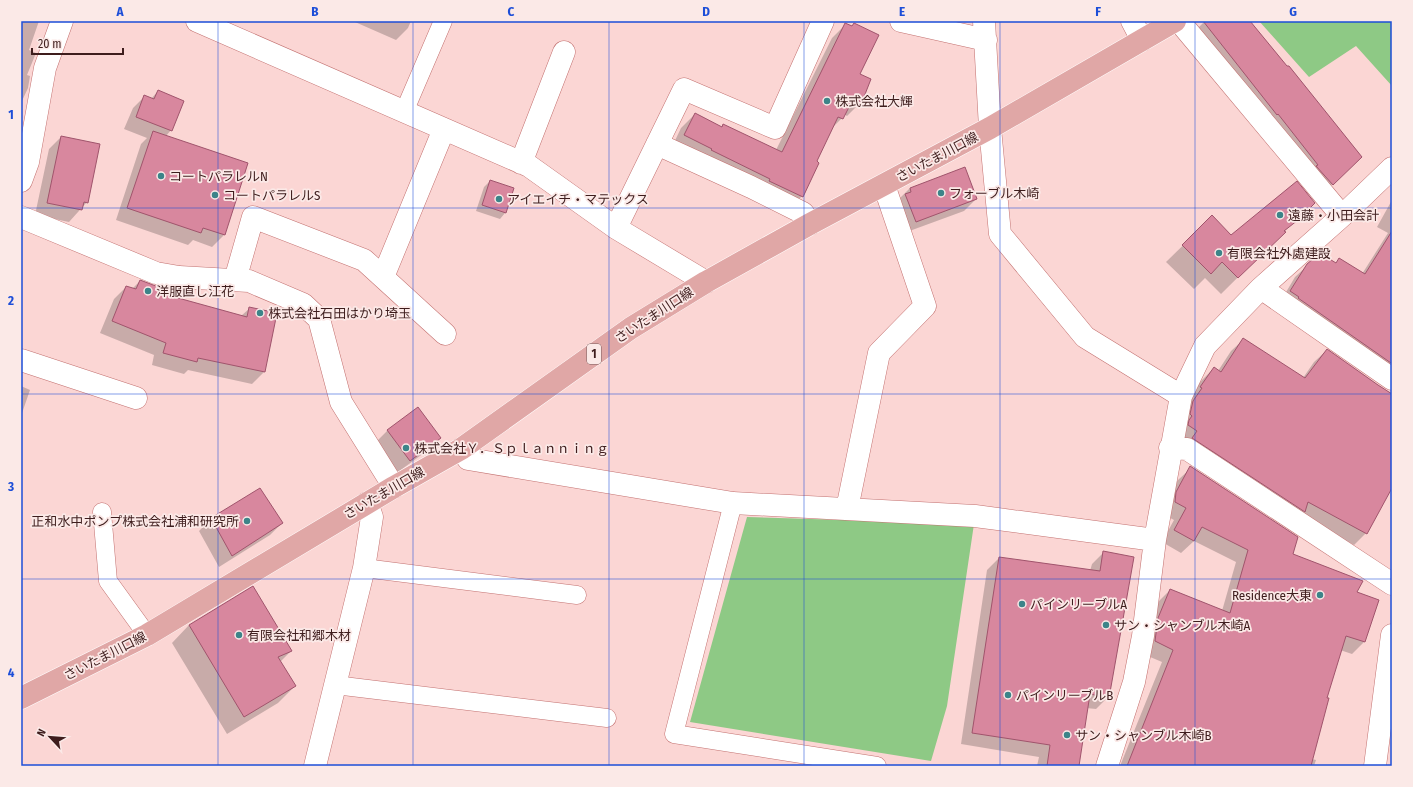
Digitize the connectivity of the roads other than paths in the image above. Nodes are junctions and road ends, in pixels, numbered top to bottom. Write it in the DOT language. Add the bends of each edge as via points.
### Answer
graph roads {
  1 [pos="62,21"];
  2 [pos="197,21"];
  3 [pos="443,21"];
  4 [pos="823,21"];
  5 [pos="900,21"];
  6 [pos="1132,21"];
  7 [pos="1175,21"];
  8 [pos="1179,21"];
  9 [pos="985,31"];
  10 [pos="1142,40"];
  11 [pos="564,52"];
  12 [pos="404,112"];
  13 [pos="990,128"];
  14 [pos="444,129"];
  15 [pos="657,144"];
  16 [pos="521,163"];
  17 [pos="1392,168"];
  18 [pos="21,181"];
  19 [pos="884,185"];
  20 [pos="1342,216"];
  21 [pos="21,218"];
  22 [pos="810,224"];
  23 [pos="616,228"];
  24 [pos="383,277"];
  25 [pos="235,280"];
  26 [pos="706,282"];
  27 [pos="1262,288"];
  28 [pos="445,334"];
  29 [pos="21,360"];
  30 [pos="1392,379"];
  31 [pos="1181,396"];
  32 [pos="136,398"];
  33 [pos="461,448"];
  34 [pos="1170,448"];
  35 [pos="394,487"];
  36 [pos="367,503"];
  37 [pos="733,503"];
  38 [pos="847,509"];
  39 [pos="102,512"];
  40 [pos="1155,540"];
  41 [pos="364,568"];
  42 [pos="1390,578"];
  43 [pos="577,595"];
  44 [pos="147,635"];
  45 [pos="1392,636"];
  46 [pos="335,685"];
  47 [pos="21,698"];
  48 [pos="607,718"];
  49 [pos="1112,765"];
  50 [pos="315,766"];
  51 [pos="877,766"];
  52 [pos="1375,766"];
  1 -- 18 [label="street" via="45,68 28,162"];
  2 -- 12 [label="street"];
  3 -- 12 [label="lane"];
  4 -- 15 [label="street" via="776,128 684,89"];
  5 -- 9 [label="street"];
  6 -- 10 [label="street"];
  7 -- 10 [label="main road, さいたま川口線 / 1"];
  8 -- 20 [label="street"];
  9 -- 13 [label="street"];
  10 -- 13 [label="main road, さいたま川口線 / 1"];
  11 -- 16 [label="street"];
  12 -- 14 [label="street"];
  13 -- 19 [label="main road, さいたま川口線 / 1"];
  13 -- 31 [label="street" via="1000,234 1085,337"];
  14 -- 16 [label="street"];
  14 -- 24 [label="street"];
  15 -- 22 [label="street" via="803,213"];
  15 -- 23 [label="street"];
  16 -- 23 [label="street" via="529,166"];
  17 -- 20 [label="street"];
  19 -- 22 [label="main road, さいたま川口線 / 1"];
  19 -- 38 [label="street" via="925,306 879,353"];
  20 -- 27 [label="street"];
  21 -- 25 [label="street" via="156,272 179,277"];
  22 -- 26 [label="main road, さいたま川口線 / 1"];
  23 -- 26 [label="street"];
  24 -- 25 [label="street" via="364,260 253,217"];
  24 -- 28 [label="street"];
  25 -- 35 [label="street" via="249,281 303,304 319,319 341,402"];
  26 -- 33 [label="main road, さいたま川口線 / 1" via="631,328"];
  27 -- 30 [label="street"];
  27 -- 31 [label="street" via="1205,346"];
  29 -- 32 [label="street"];
  31 -- 34 [label="street"];
  33 -- 35 [label="main road, さいたま川口線 / 1"];
  33 -- 37 [label="street" via="468,459"];
  34 -- 40 [label="street"];
  34 -- 42 [label="street" via="1187,449"];
  35 -- 36 [label="main road, さいたま川口線 / 1"];
  36 -- 41 [label="street" via="372,517"];
  36 -- 44 [label="main road, さいたま川口線 / 1"];
  37 -- 38 [label="street"];
  37 -- 51 [label="lane" via="674,734"];
  38 -- 40 [label="street" via="975,516"];
  39 -- 44 [label="lane" via="108,581"];
  40 -- 49 [label="street" via="1143,636"];
  41 -- 43 [label="lane"];
  41 -- 46 [label="street"];
  44 -- 47 [label="main road, さいたま川口線 / 1"];
  45 -- 52 [label="street"];
  46 -- 48 [label="lane"];
  46 -- 50 [label="street"];
}
